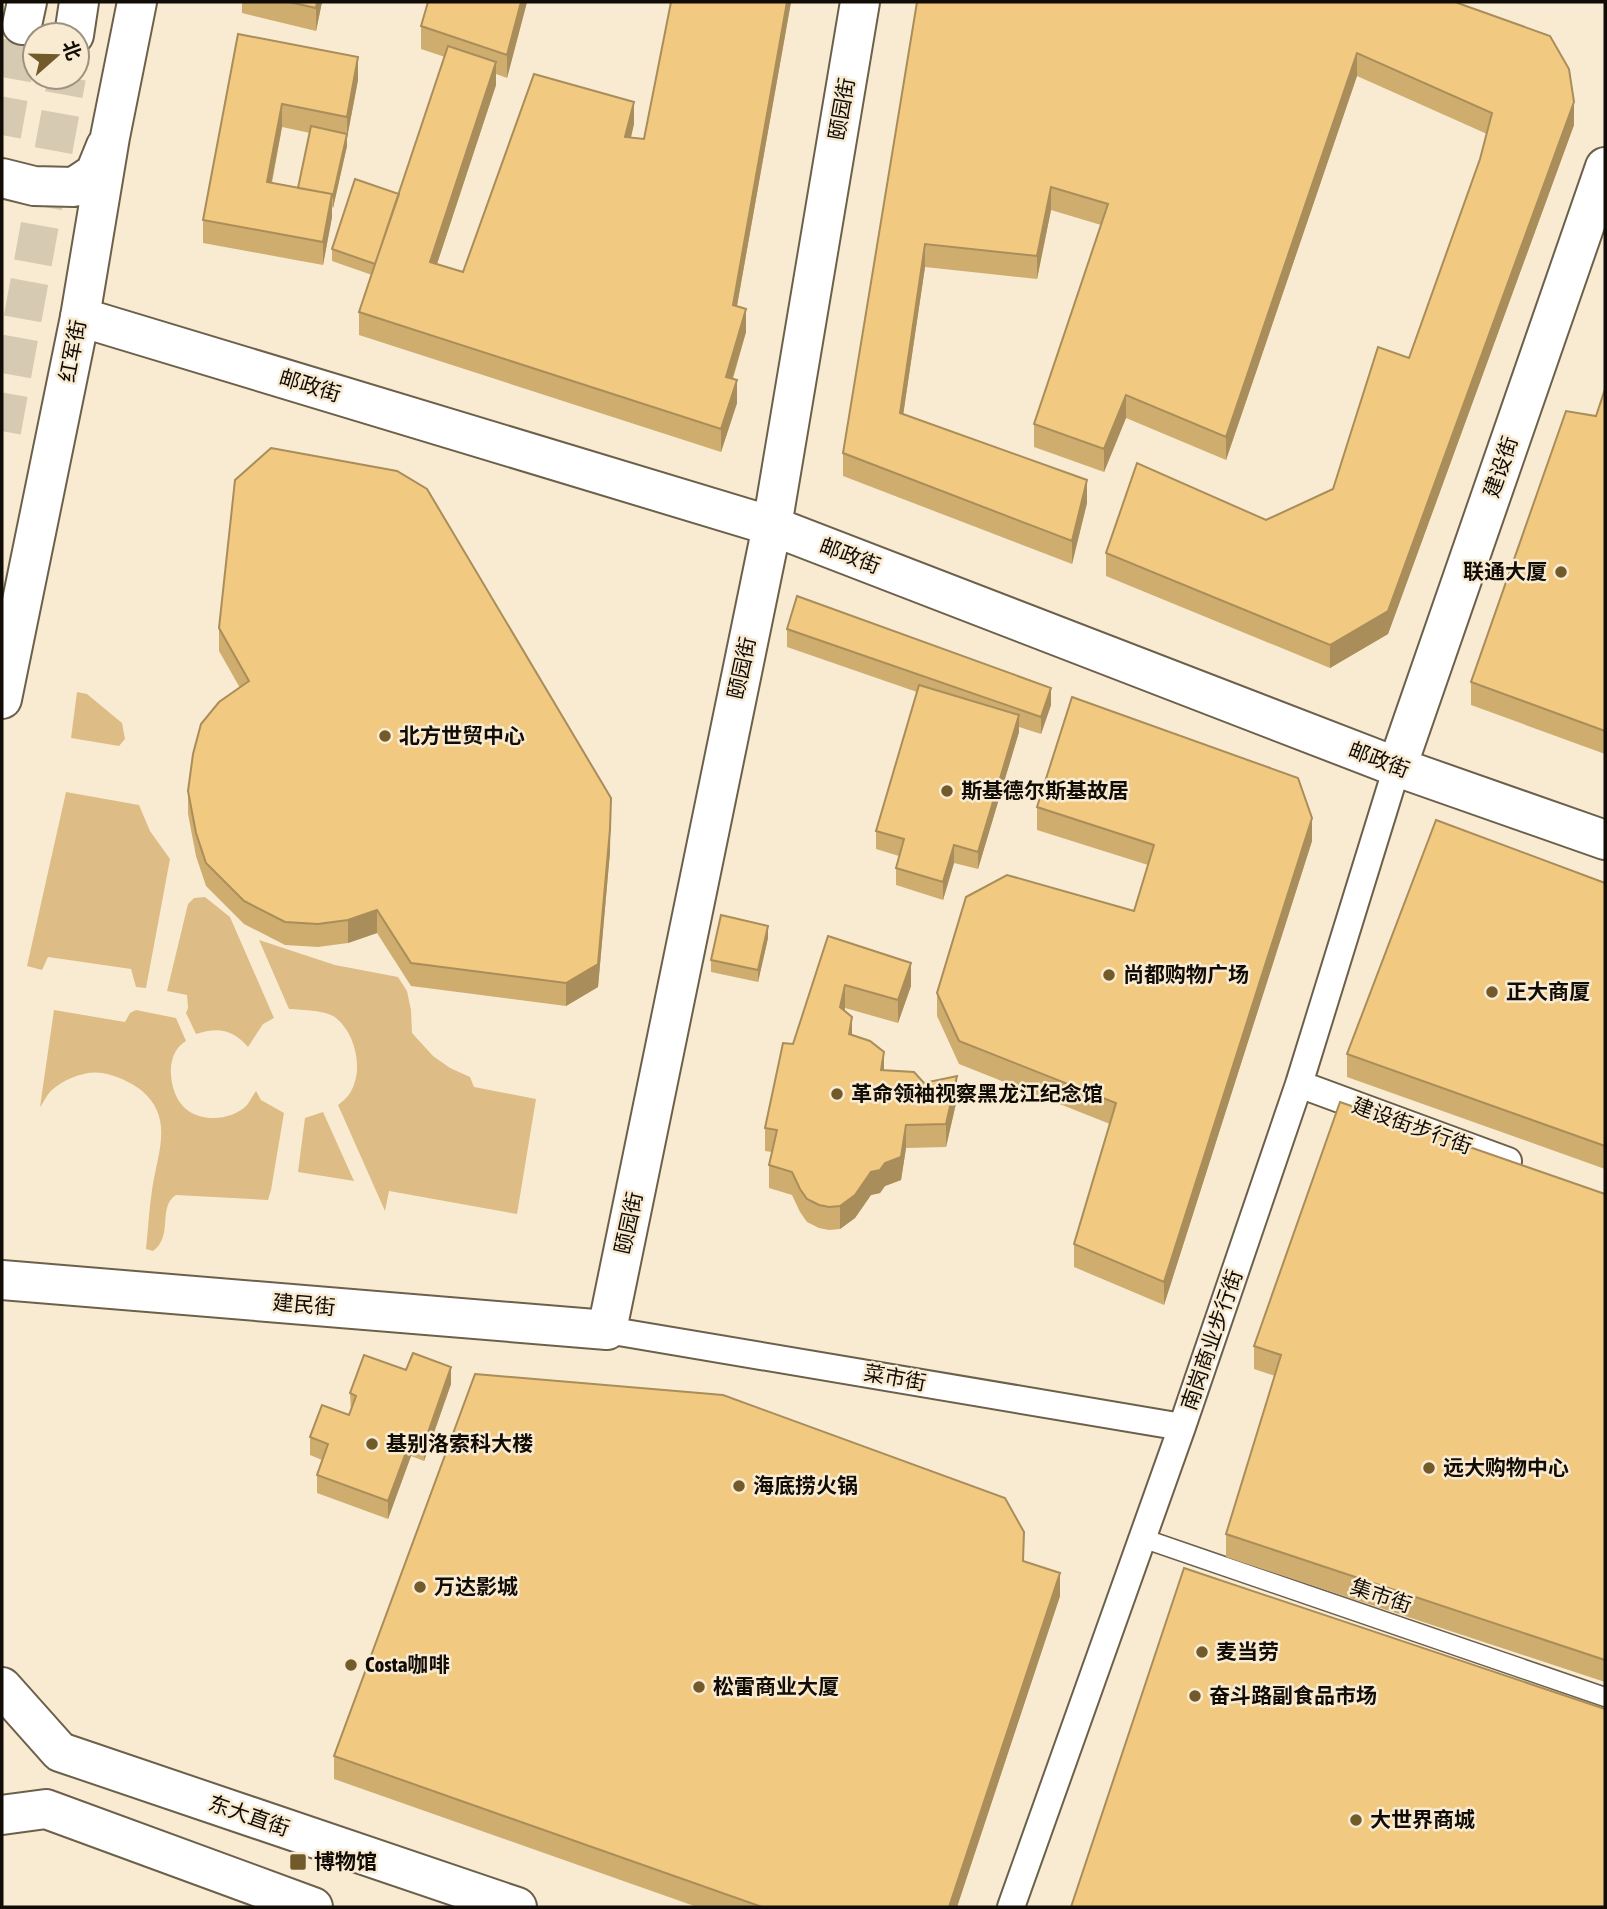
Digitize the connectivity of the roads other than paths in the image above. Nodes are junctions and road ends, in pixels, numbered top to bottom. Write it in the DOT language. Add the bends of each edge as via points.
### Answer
graph roads {
  1 [pos="79,2"];
  2 [pos="137,2"];
  3 [pos="860,2"];
  4 [pos="76,21"];
  5 [pos="110,137"];
  6 [pos="1605,167"];
  7 [pos="2,178"];
  8 [pos="80,317"];
  9 [pos="772,526"];
  10 [pos="2,699"];
  11 [pos="1397,767"];
  12 [pos="1605,840"];
  13 [pos="1299,1084"];
  14 [pos="1532,1170"];
  15 [pos="2,1280"];
  16 [pos="607,1330"];
  17 [pos="1182,1427"];
  18 [pos="1142,1538"];
  19 [pos="2,1687"];
  20 [pos="1605,1697"];
  21 [pos="2,1815"];
  22 [pos="313,1907"];
  23 [pos="517,1907"];
  24 [pos="1011,1907"];
  1 -- 4 [label="street"];
  2 -- 5 [label="street, 红军街"];
  3 -- 9 [label="street, 颐园街"];
  5 -- 7 [label="street" via="95,173 74,187 34,186"];
  5 -- 8 [label="street, 红军街"];
  6 -- 11 [label="street, 建设街"];
  8 -- 9 [label="street, 邮政街"];
  8 -- 10 [label="street, 红军街"];
  9 -- 11 [label="street, 邮政街"];
  9 -- 16 [label="street, 颐园街"];
  11 -- 12 [label="street, 邮政街"];
  11 -- 13 [label="street, 南岗商业步行街"];
  13 -- 14 [label="street, 建设街步行街"];
  13 -- 17 [label="street, 南岗商业步行街"];
  15 -- 16 [label="street, 建民街"];
  16 -- 17 [label="street, 菜市街"];
  17 -- 18 [label="street, 南岗商业步行街"];
  18 -- 20 [label="lane, 集市街"];
  18 -- 24 [label="street, 南岗商业步行街"];
  19 -- 23 [label="street, 东大直街" via="60,1752"];
  21 -- 22 [label="street" via="46,1809"];
}
